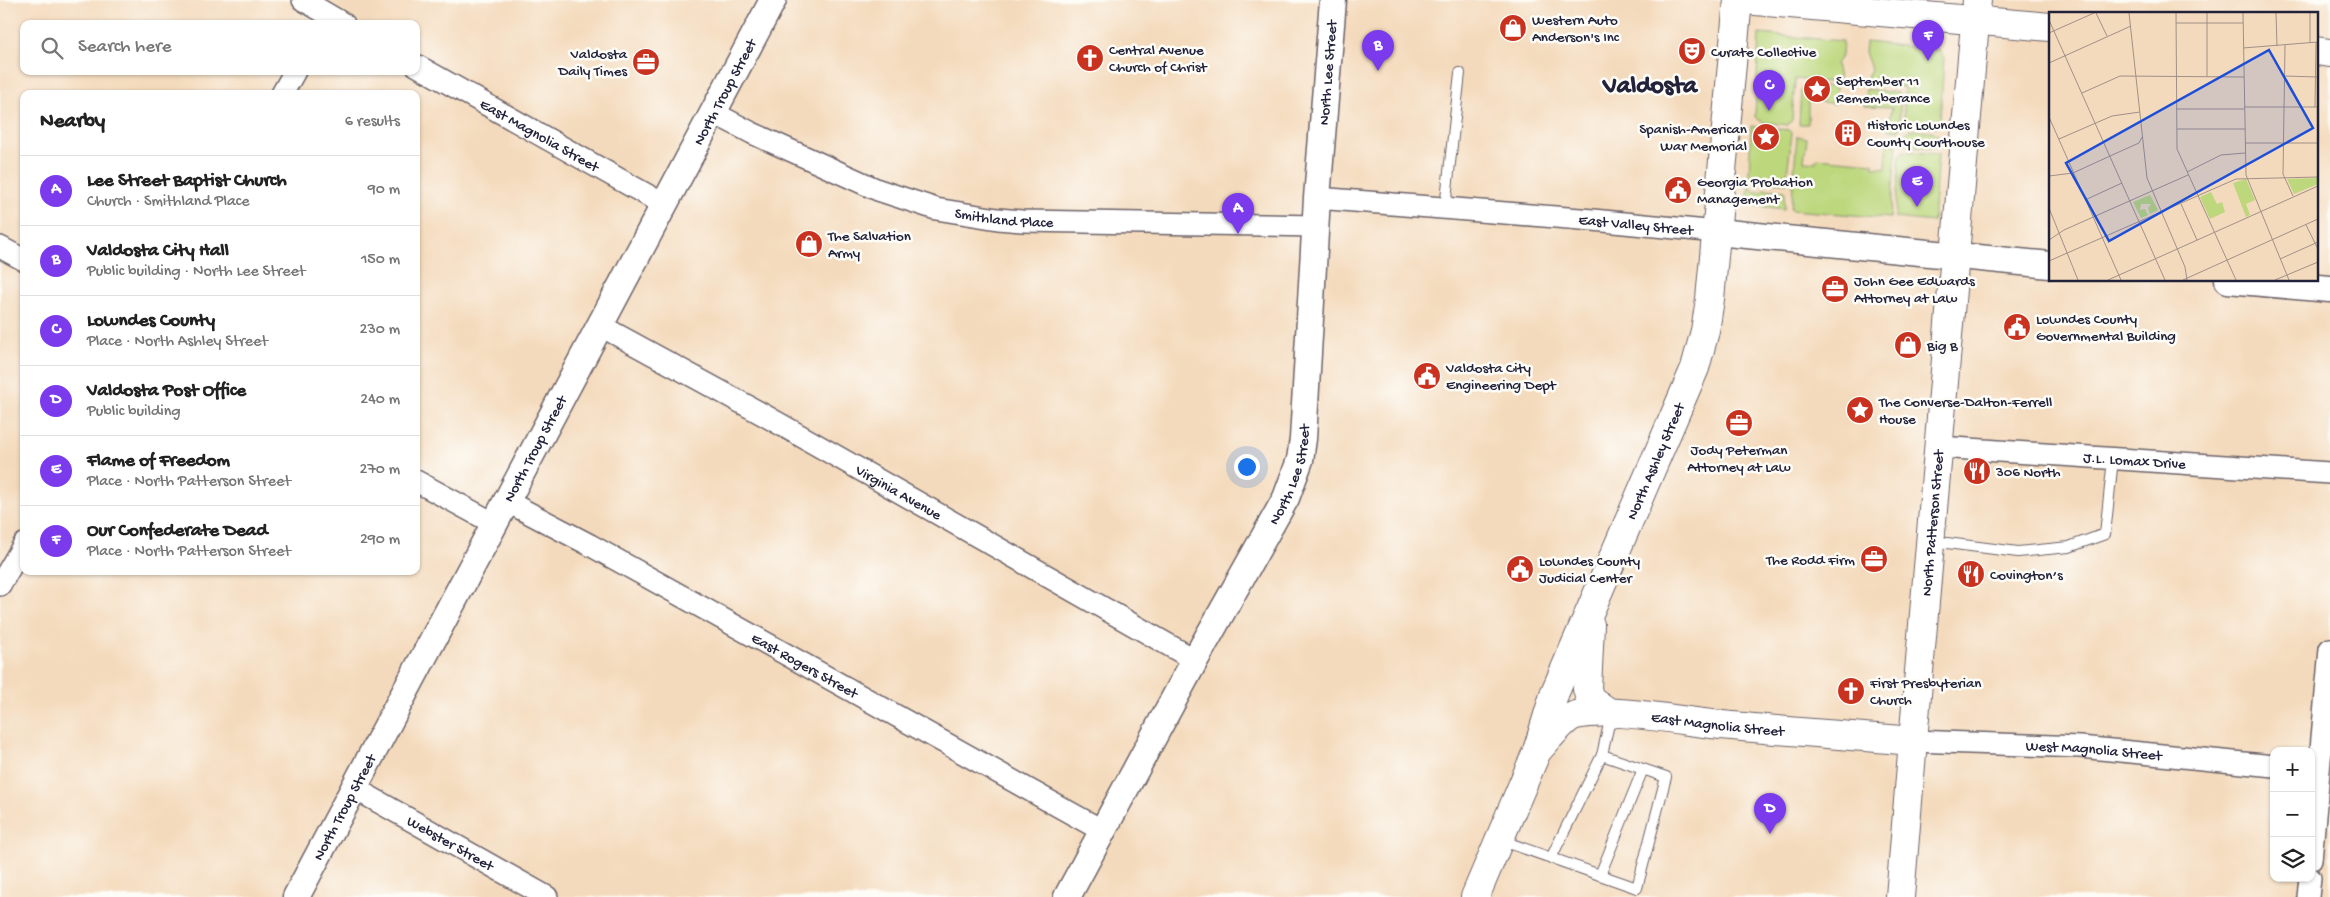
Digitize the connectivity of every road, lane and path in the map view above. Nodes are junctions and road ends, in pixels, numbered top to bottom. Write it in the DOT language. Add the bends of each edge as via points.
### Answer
graph roads {
  1 [pos="303,0"];
  2 [pos="773,0"];
  3 [pos="1333,0"];
  4 [pos="1738,0"];
  5 [pos="1744,0"];
  6 [pos="1856,5"];
  7 [pos="1976,10"];
  8 [pos="334,16"];
  9 [pos="2049,27"];
  10 [pos="420,67"];
  11 [pos="1460,73"];
  12 [pos="293,75"];
  13 [pos="284,90"];
  14 [pos="714,113"];
  15 [pos="1317,198"];
  16 [pos="665,205"];
  17 [pos="1445,208"];
  18 [pos="1316,226"];
  19 [pos="1717,232"];
  20 [pos="0,247"];
  21 [pos="1955,256"];
  22 [pos="20,258"];
  23 [pos="2049,265"];
  24 [pos="2239,281"];
  25 [pos="2330,289"];
  26 [pos="601,326"];
  27 [pos="1939,447"];
  28 [pos="2113,459"];
  29 [pos="2330,473"];
  30 [pos="420,483"];
  31 [pos="500,513"];
  32 [pos="1931,541"];
  33 [pos="20,551"];
  34 [pos="0,585"];
  35 [pos="1590,610"];
  36 [pos="2330,649"];
  37 [pos="1195,660"];
  38 [pos="2329,679"];
  39 [pos="1611,714"];
  40 [pos="1913,740"];
  41 [pos="1537,751"];
  42 [pos="1602,755"];
  43 [pos="2270,766"];
  44 [pos="1643,769"];
  45 [pos="2320,772"];
  46 [pos="354,788"];
  47 [pos="1103,831"];
  48 [pos="2313,837"];
  49 [pos="1499,840"];
  50 [pos="1551,858"];
  51 [pos="1600,875"];
  52 [pos="2310,882"];
  53 [pos="296,897"];
  54 [pos="547,897"];
  55 [pos="1067,897"];
  56 [pos="1475,897"];
  57 [pos="1900,897"];
  58 [pos="2308,897"];
  1 -- 8 [label="street"];
  2 -- 14 [label="street, North Troup Street"];
  3 -- 15 [label="street, North Lee Street"];
  4 -- 19 [label="main road, North Ashley Street"];
  5 -- 6 [label="main road"];
  6 -- 7 [label="main road"];
  7 -- 9 [label="main road"];
  7 -- 21 [label="main road, North Patterson Street"];
  10 -- 16 [label="street, East Magnolia Street"];
  11 -- 17 [label="lane"];
  12 -- 13 [label="street"];
  14 -- 16 [label="street, North Troup Street"];
  14 -- 18 [label="street, Smithland Place" via="878,190 936,209 1022,221"];
  15 -- 17 [label="street, East Valley Street"];
  15 -- 18 [label="street, North Lee Street"];
  16 -- 26 [label="street, North Troup Street"];
  17 -- 19 [label="street, East Valley Street"];
  18 -- 37 [label="street, North Lee Street" via="1300,460 1286,498"];
  19 -- 21 [label="street, East Valley Street"];
  19 -- 35 [label="main road, North Ashley Street" via="1705,331 1695,368"];
  20 -- 22 [label="street"];
  21 -- 23 [label="street, East Valley Street"];
  21 -- 27 [label="main road, North Patterson Street"];
  24 -- 25 [label="street"];
  26 -- 31 [label="street, North Troup Street"];
  26 -- 37 [label="street, Virginia Avenue"];
  27 -- 28 [label="street, J.L. Lomax Drive"];
  27 -- 32 [label="main road, North Patterson Street"];
  28 -- 29 [label="street, J.L. Lomax Drive"];
  28 -- 32 [label="lane" via="2105,534 2069,548 2018,552"];
  30 -- 31 [label="street, East Rogers Street"];
  31 -- 46 [label="street, North Troup Street"];
  31 -- 47 [label="street, East Rogers Street" via="590,545"];
  32 -- 40 [label="main road, North Patterson Street"];
  33 -- 34 [label="street"];
  35 -- 39 [label="main road" via="1587,689 1590,699"];
  35 -- 41 [label="main road, North Ashley Street" via="1555,692"];
  36 -- 38 [label="street"];
  37 -- 47 [label="street, North Lee Street"];
  38 -- 45 [label="street"];
  39 -- 40 [label="main road, East Magnolia Street"];
  39 -- 41 [label="main road, East Magnolia Street" via="1574,716"];
  39 -- 42 [label="lane"];
  40 -- 43 [label="street, West Magnolia Street" via="2080,747"];
  40 -- 57 [label="main road, North Patterson Street"];
  41 -- 49 [label="main road, North Ashley Street"];
  42 -- 44 [label="lane"];
  42 -- 50 [label="lane"];
  44 -- 51 [label="lane"];
  44 -- 51 [label="lane" via="1666,777 1637,888"];
  45 -- 48 [label="street"];
  46 -- 53 [label="street, North Troup Street"];
  46 -- 54 [label="street, Webster Street"];
  47 -- 55 [label="street, North Lee Street"];
  49 -- 50 [label="lane"];
  49 -- 56 [label="main road, North Ashley Street"];
  50 -- 51 [label="lane"];
  52 -- 58 [label="street"];
}
